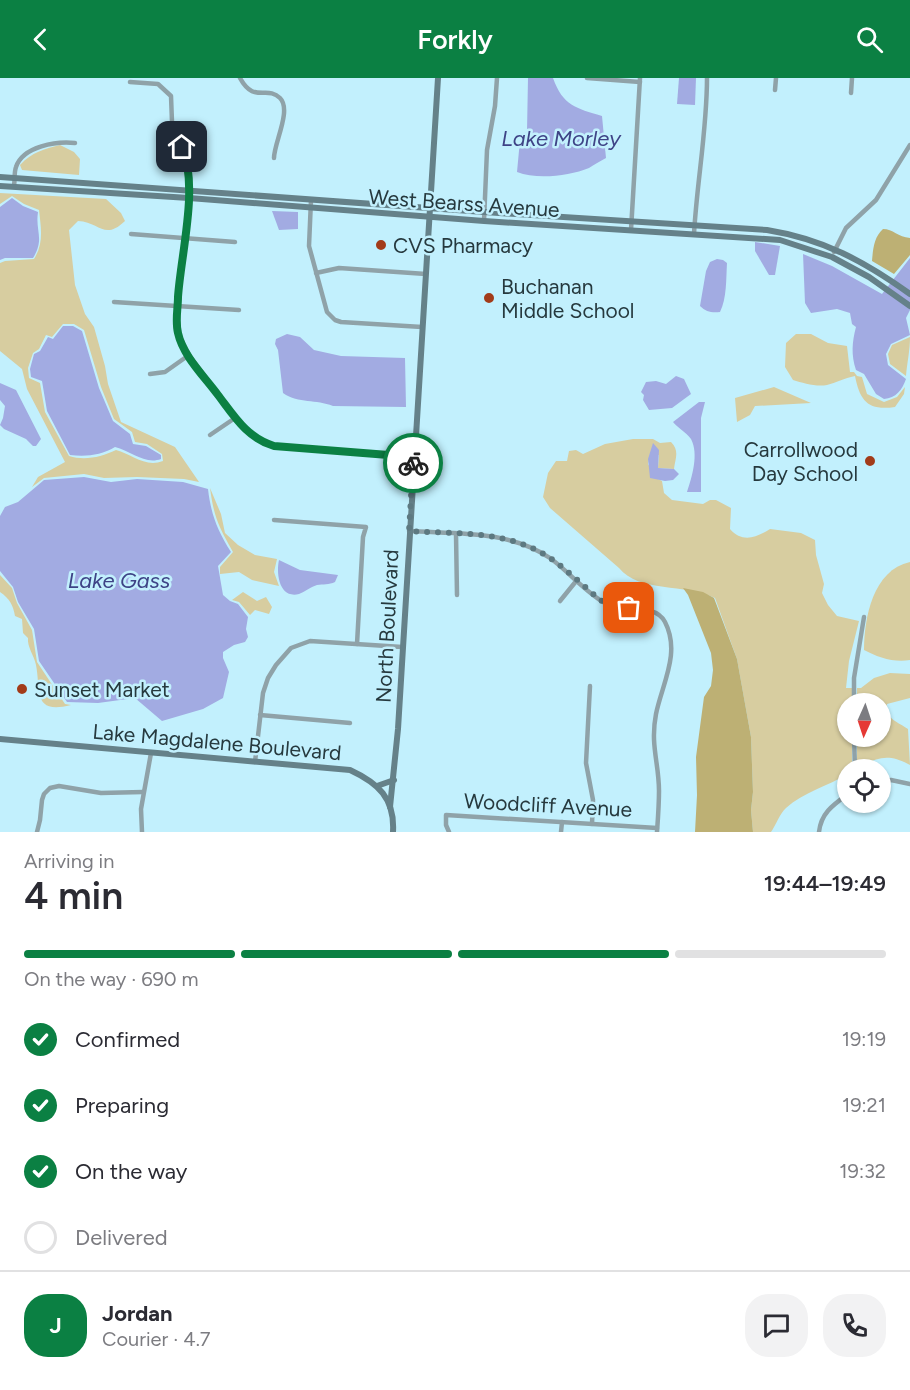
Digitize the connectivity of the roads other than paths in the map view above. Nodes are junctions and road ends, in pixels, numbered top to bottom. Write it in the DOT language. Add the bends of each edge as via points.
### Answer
graph roads {
  1 [pos="240,78"];
  2 [pos="438,78"];
  3 [pos="497,78"];
  4 [pos="587,78"];
  5 [pos="707,78"];
  6 [pos="776,78"];
  7 [pos="852,78"];
  8 [pos="640,80"];
  9 [pos="130,82"];
  10 [pos="775,90"];
  11 [pos="851,93"];
  12 [pos="75,144"];
  13 [pos="910,145"];
  14 [pos="274,158"];
  15 [pos="0,177"];
  16 [pos="15,177"];
  17 [pos="0,186"];
  18 [pos="14,186"];
  19 [pos="188,189"];
  20 [pos="189,198"];
  21 [pos="311,200"];
  22 [pos="429,208"];
  23 [pos="311,209"];
  24 [pos="484,212"];
  25 [pos="428,217"];
  26 [pos="566,217"];
  27 [pos="484,221"];
  28 [pos="632,221"];
  29 [pos="694,225"];
  30 [pos="566,226"];
  31 [pos="744,228"];
  32 [pos="632,230"];
  33 [pos="131,234"];
  34 [pos="694,234"];
  35 [pos="743,237"];
  36 [pos="186,238"];
  37 [pos="235,242"];
  38 [pos="836,249"];
  39 [pos="832,257"];
  40 [pos="316,273"];
  41 [pos="426,274"];
  42 [pos="910,294"];
  43 [pos="114,302"];
  44 [pos="178,306"];
  45 [pos="910,306"];
  46 [pos="239,310"];
  47 [pos="422,327"];
  48 [pos="189,355"];
  49 [pos="150,374"];
  50 [pos="235,418"];
  51 [pos="210,435"];
  52 [pos="414,457"];
  53 [pos="274,520"];
  54 [pos="409,531"];
  55 [pos="456,534"];
  56 [pos="577,580"];
  57 [pos="457,595"];
  58 [pos="560,601"];
  59 [pos="864,617"];
  60 [pos="357,644"];
  61 [pos="402,646"];
  62 [pos="590,686"];
  63 [pos="854,693"];
  64 [pos="260,714"];
  65 [pos="350,723"];
  66 [pos="0,739"];
  67 [pos="151,753"];
  68 [pos="255,762"];
  69 [pos="394,780"];
  70 [pos="891,780"];
  71 [pos="910,784"];
  72 [pos="377,786"];
  73 [pos="143,792"];
  74 [pos="837,802"];
  75 [pos="390,807"];
  76 [pos="562,822"];
  77 [pos="592,824"];
  78 [pos="657,830"];
  79 [pos="37,832"];
  80 [pos="142,832"];
  81 [pos="393,832"];
  82 [pos="448,832"];
  83 [pos="561,832"];
  84 [pos="819,832"];
  1 -- 14 [label="street" via="245,88 275,95 283,103"];
  2 -- 22 [label="main road, North Boulevard"];
  3 -- 24 [label="street" via="487,150"];
  4 -- 8 [label="street"];
  5 -- 29 [label="street"];
  6 -- 10 [label="street"];
  7 -- 11 [label="street"];
  8 -- 28 [label="street"];
  9 -- 19 [label="street" via="158,84 171,96 172,122 187,160"];
  12 -- 16 [label="street" via="63,142 40,147 16,165"];
  13 -- 38 [label="street" via="876,200 846,228"];
  15 -- 16 [label="main road, West Bearss Avenue"];
  16 -- 18 [label="street"];
  16 -- 19 [label="main road, West Bearss Avenue"];
  17 -- 18 [label="main road, West Bearss Avenue"];
  18 -- 20 [label="main road, West Bearss Avenue"];
  19 -- 20 [label="street"];
  19 -- 21 [label="main road, West Bearss Avenue"];
  20 -- 23 [label="main road, West Bearss Avenue"];
  20 -- 36 [label="street"];
  21 -- 22 [label="main road, West Bearss Avenue"];
  21 -- 23 [label="street"];
  22 -- 24 [label="main road, West Bearss Avenue"];
  22 -- 25 [label="main road, North Boulevard"];
  23 -- 25 [label="main road, West Bearss Avenue"];
  23 -- 40 [label="street" via="309,246"];
  24 -- 26 [label="main road, West Bearss Avenue"];
  24 -- 27 [label="street"];
  25 -- 27 [label="main road, West Bearss Avenue"];
  25 -- 41 [label="main road, North Boulevard"];
  26 -- 28 [label="main road, West Bearss Avenue"];
  26 -- 30 [label="street"];
  27 -- 30 [label="main road, West Bearss Avenue"];
  28 -- 29 [label="main road, West Bearss Avenue"];
  28 -- 32 [label="street"];
  29 -- 31 [label="main road, West Bearss Avenue"];
  29 -- 34 [label="street"];
  30 -- 32 [label="main road, West Bearss Avenue"];
  31 -- 35 [label="street"];
  31 -- 38 [label="main road, West Bearss Avenue" via="784,233"];
  32 -- 34 [label="main road, West Bearss Avenue"];
  33 -- 36 [label="street"];
  34 -- 35 [label="main road, West Bearss Avenue"];
  35 -- 39 [label="main road, West Bearss Avenue" via="780,240"];
  36 -- 37 [label="street"];
  36 -- 44 [label="street"];
  38 -- 39 [label="street"];
  38 -- 42 [label="main road, West Bearss Avenue"];
  39 -- 45 [label="main road, West Bearss Avenue"];
  40 -- 41 [label="street" via="339,268"];
  40 -- 47 [label="street" via="327,312 335,320"];
  41 -- 47 [label="main road, North Boulevard"];
  43 -- 44 [label="street"];
  44 -- 46 [label="street"];
  44 -- 48 [label="street" via="178,333"];
  47 -- 52 [label="main road, North Boulevard"];
  48 -- 49 [label="street" via="165,372"];
  48 -- 50 [label="street"];
  50 -- 51 [label="street"];
  50 -- 52 [label="street" via="253,437 274,446"];
  52 -- 54 [label="main road, North Boulevard"];
  53 -- 60 [label="street" via="366,527"];
  54 -- 55 [label="street"];
  54 -- 61 [label="main road, North Boulevard"];
  55 -- 56 [label="street" via="495,536 523,543 549,557"];
  55 -- 57 [label="street"];
  56 -- 58 [label="street"];
  56 -- 78 [label="street" via="608,604 649,609 664,620 671,640 669,672 653,733 659,789"];
  59 -- 63 [label="street"];
  60 -- 61 [label="street"];
  60 -- 64 [label="street" via="310,641 291,648 268,678"];
  61 -- 69 [label="main road, North Boulevard"];
  62 -- 77 [label="street" via="586,763"];
  64 -- 65 [label="street"];
  64 -- 68 [label="street"];
  66 -- 67 [label="main road, Lake Magdalene Boulevard"];
  67 -- 68 [label="main road, Lake Magdalene Boulevard"];
  67 -- 73 [label="street"];
  68 -- 72 [label="main road, Lake Magdalene Boulevard" via="350,770"];
  69 -- 72 [label="main road"];
  69 -- 75 [label="main road, North Boulevard"];
  70 -- 71 [label="street"];
  72 -- 75 [label="main road, Lake Magdalene Boulevard"];
  73 -- 79 [label="street" via="50,788 42,800"];
  73 -- 80 [label="street"];
  74 -- 84 [label="street" via="820,821"];
  75 -- 81 [label="main road, Lake Magdalene Boulevard"];
  76 -- 77 [label="street, Woodcliff Avenue"];
  76 -- 82 [label="street, Woodcliff Avenue" via="446,815"];
  76 -- 83 [label="street"];
  77 -- 78 [label="street, Woodcliff Avenue"];
}
